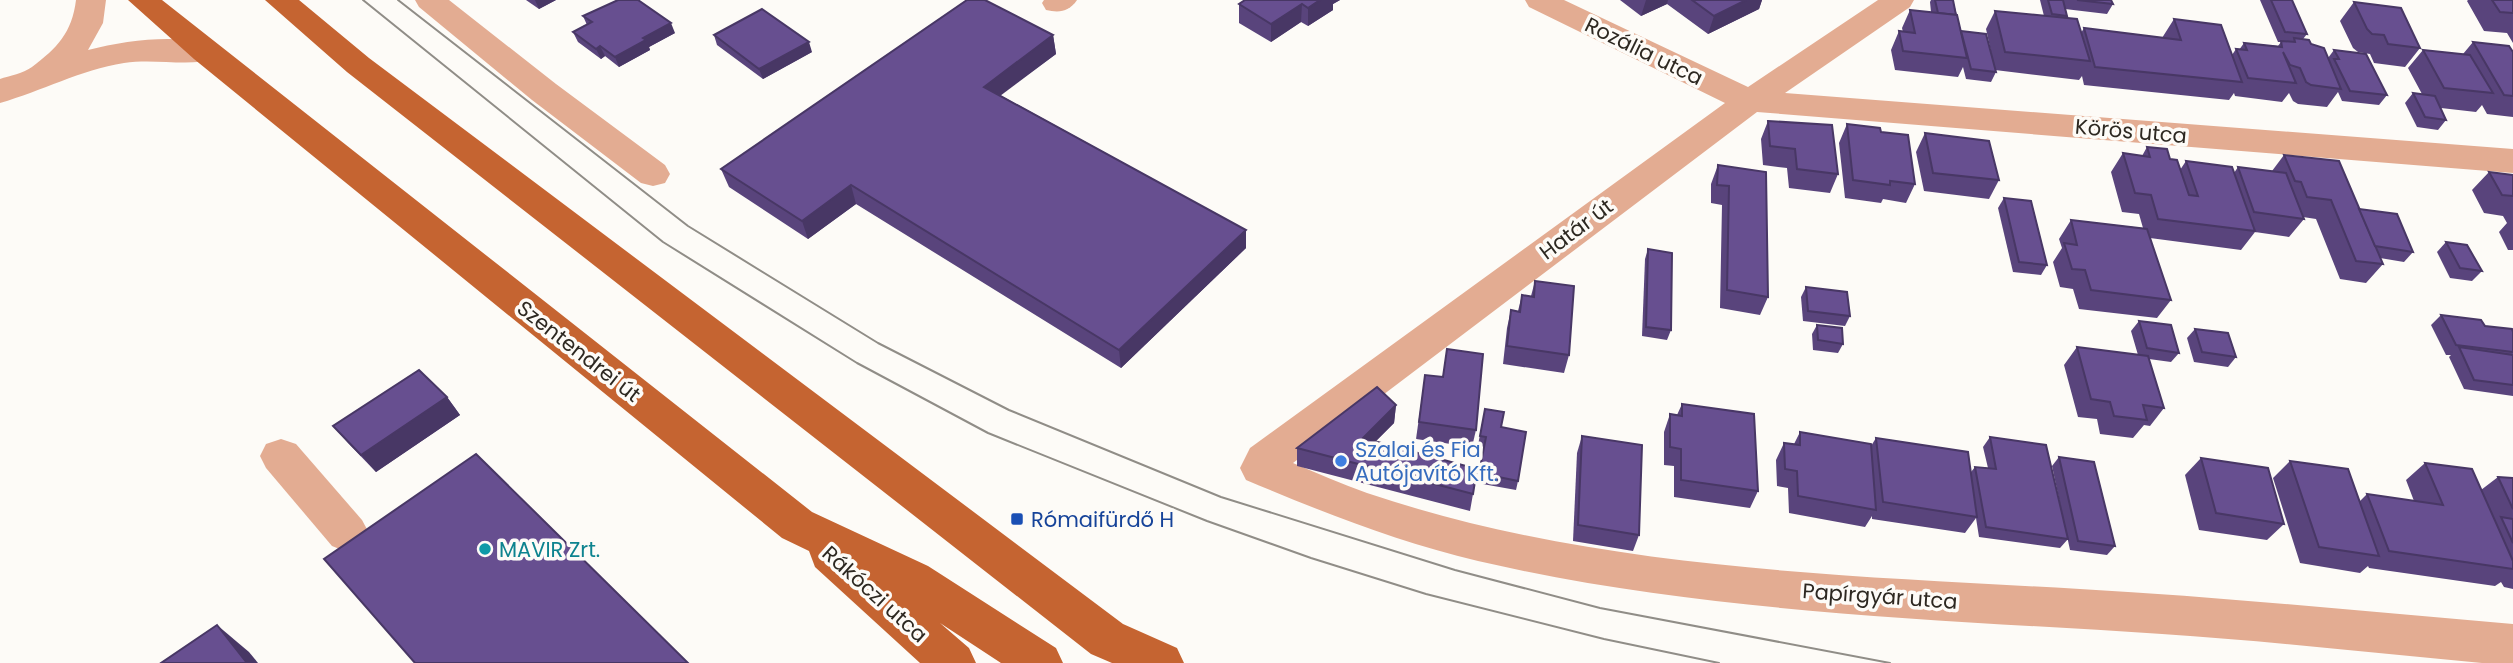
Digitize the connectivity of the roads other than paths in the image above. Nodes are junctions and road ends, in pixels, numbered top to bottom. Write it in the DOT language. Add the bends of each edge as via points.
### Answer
graph roads {
  1 [pos="92,0"];
  2 [pos="144,0"];
  3 [pos="280,0"];
  4 [pos="430,0"];
  5 [pos="1540,0"];
  6 [pos="1899,0"];
  7 [pos="205,52"];
  8 [pos="40,75"];
  9 [pos="0,92"];
  10 [pos="1750,101"];
  11 [pos="2513,161"];
  12 [pos="653,174"];
  13 [pos="281,456"];
  14 [pos="1261,468"];
  15 [pos="797,525"];
  16 [pos="347,533"];
  17 [pos="2513,645"];
  18 [pos="1122,651"];
  19 [pos="953,663"];
  20 [pos="1040,663"];
  21 [pos="1161,663"];
  1 -- 8 [label="street" via="87,29 74,50"];
  2 -- 7 [label="main road, Szentendrei út"];
  3 -- 18 [label="main road" via="358,65"];
  4 -- 12 [label="street"];
  5 -- 10 [label="street, Rozália utca"];
  6 -- 10 [label="street, Határ út"];
  7 -- 8 [label="street" via="146,50"];
  7 -- 15 [label="main road, Szentendrei út"];
  8 -- 9 [label="street"];
  10 -- 11 [label="street, Körös utca"];
  10 -- 14 [label="street, Határ út" via="1298,435"];
  13 -- 16 [label="street"];
  14 -- 17 [label="street, Papírgyár utca" via="1378,515 1461,538 1685,580 1840,595 2167,614"];
  15 -- 19 [label="main road, Rákóczi utca"];
  15 -- 20 [label="main road, Szentendrei út" via="912,580"];
  18 -- 21 [label="main road"];
}
